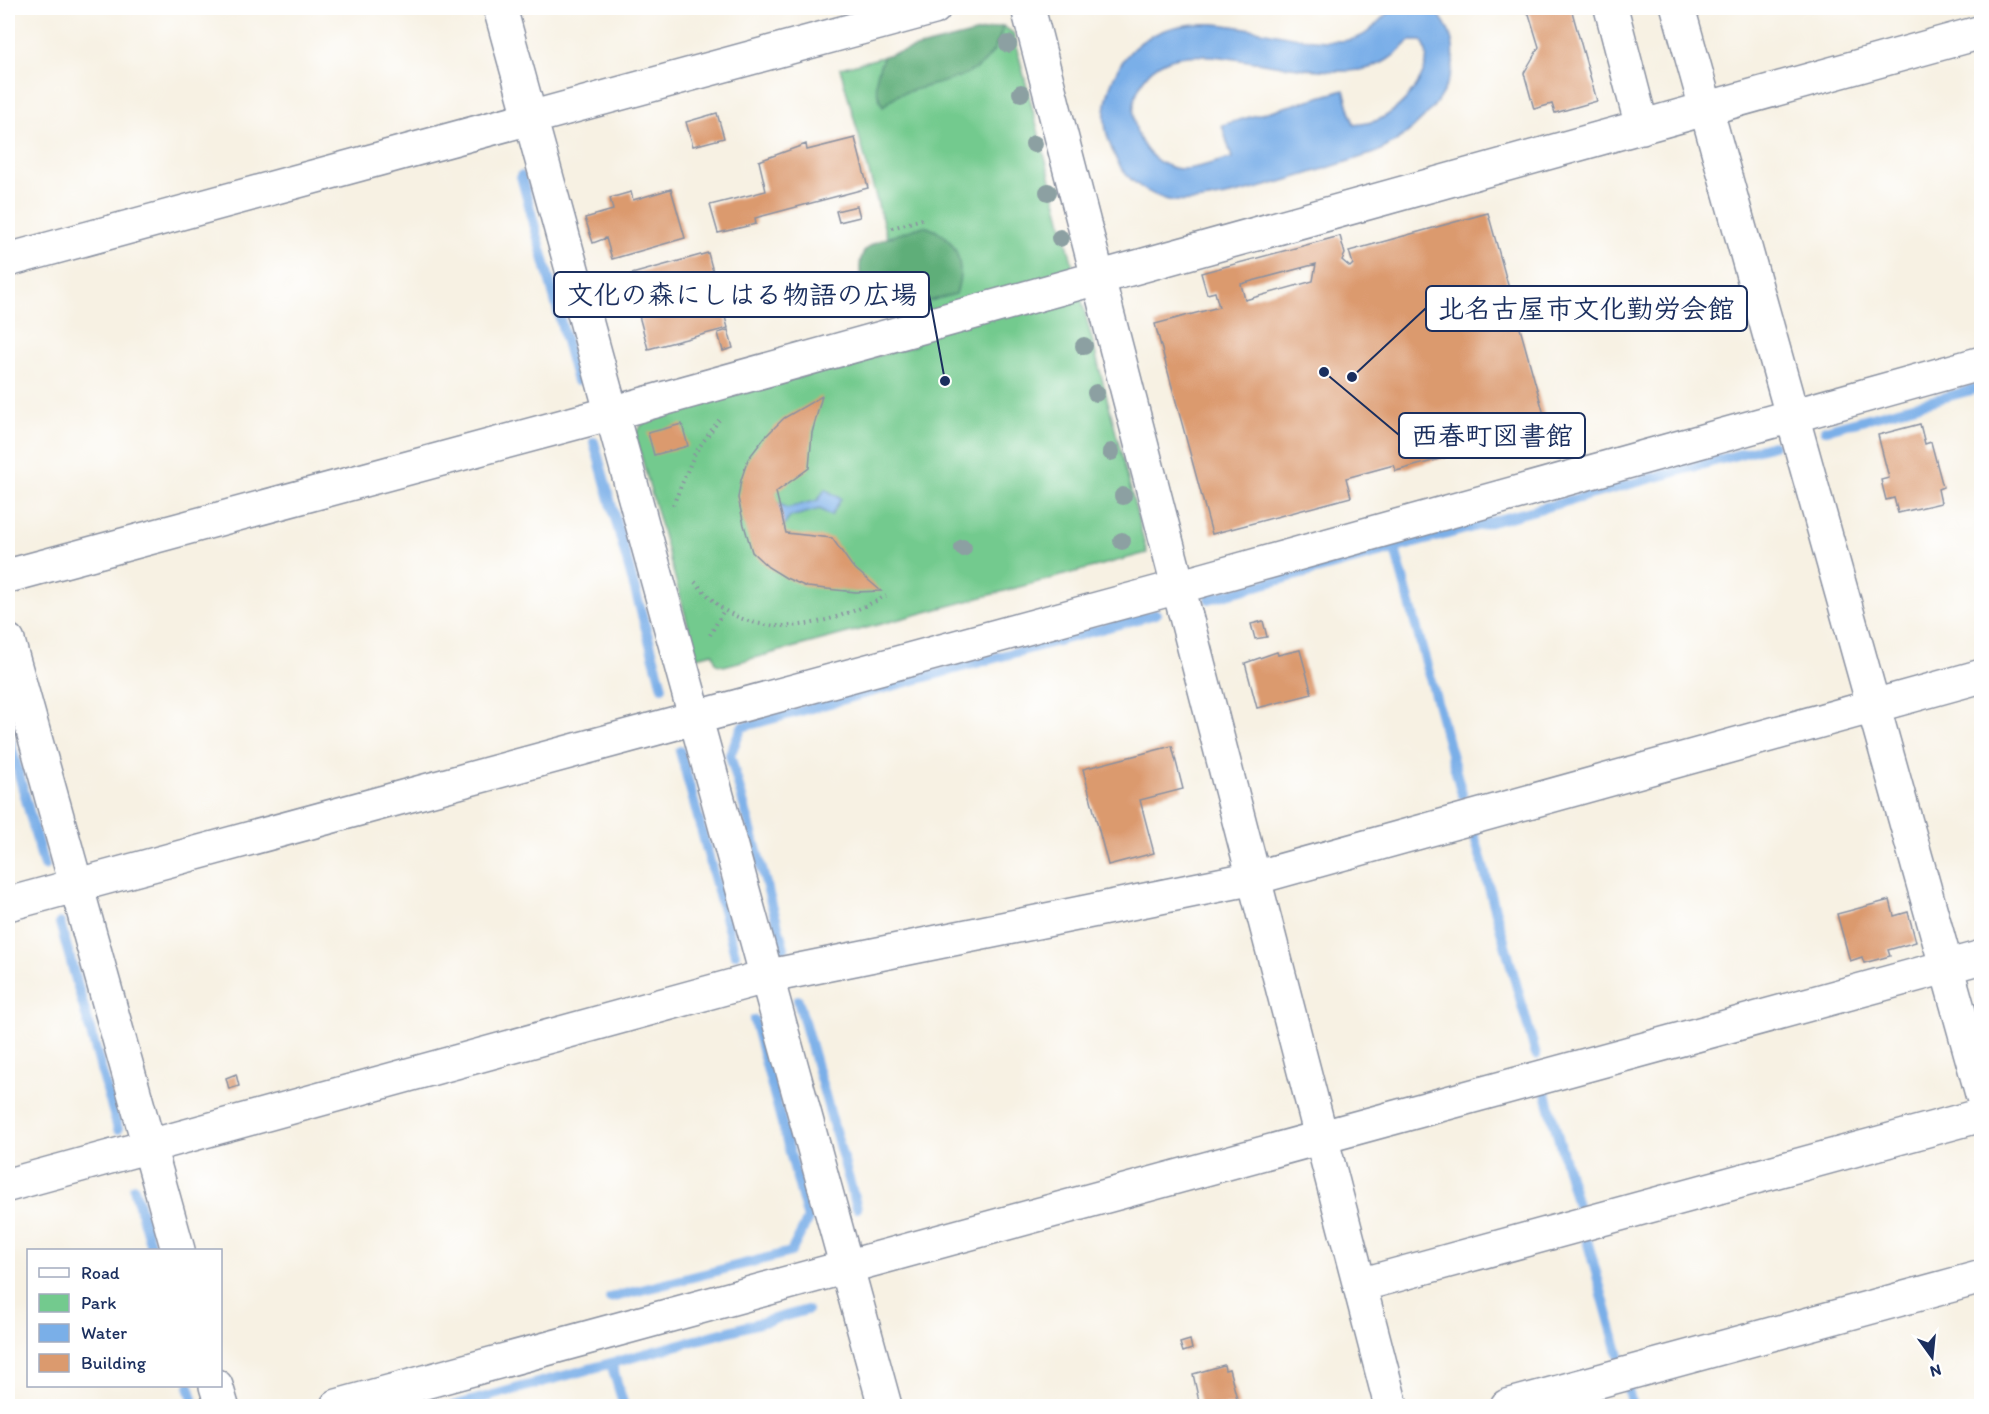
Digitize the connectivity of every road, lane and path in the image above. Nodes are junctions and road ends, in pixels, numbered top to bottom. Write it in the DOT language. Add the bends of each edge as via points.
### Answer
graph roads {
  1 [pos="500,8"];
  2 [pos="934,8"];
  3 [pos="1028,8"];
  4 [pos="1611,8"];
  5 [pos="1678,8"];
  6 [pos="1982,32"];
  7 [pos="1706,109"];
  8 [pos="531,118"];
  9 [pos="1642,127"];
  10 [pos="922,219"];
  11 [pos="891,228"];
  12 [pos="8,260"];
  13 [pos="1097,276"];
  14 [pos="1982,363"];
  15 [pos="612,413"];
  16 [pos="1792,416"];
  17 [pos="8,576"];
  18 [pos="691,576"];
  19 [pos="1178,587"];
  20 [pos="886,596"];
  21 [pos="724,610"];
  22 [pos="709,638"];
  23 [pos="8,641"];
  24 [pos="1982,676"];
  25 [pos="1873,706"];
  26 [pos="696,717"];
  27 [pos="1254,878"];
  28 [pos="76,885"];
  29 [pos="8,904"];
  30 [pos="1982,957"];
  31 [pos="1946,967"];
  32 [pos="765,977"];
  33 [pos="1982,1094"];
  34 [pos="1982,1115"];
  35 [pos="1321,1137"];
  36 [pos="149,1146"];
  37 [pos="8,1185"];
  38 [pos="177,1249"];
  39 [pos="846,1268"];
  40 [pos="1982,1277"];
  41 [pos="1360,1285"];
  42 [pos="216,1387"];
  43 [pos="222,1407"];
  44 [pos="337,1407"];
  45 [pos="885,1407"];
  46 [pos="1391,1407"];
  47 [pos="1507,1407"];
  1 -- 8 [label="street"];
  2 -- 8 [label="street"];
  3 -- 13 [label="street"];
  4 -- 9 [label="street"];
  5 -- 7 [label="street"];
  6 -- 7 [label="street"];
  7 -- 9 [label="street"];
  7 -- 16 [label="street"];
  8 -- 12 [label="street"];
  8 -- 15 [label="street"];
  9 -- 13 [label="street"];
  10 -- 11 [label="path"];
  13 -- 15 [label="street"];
  13 -- 19 [label="street"];
  14 -- 16 [label="street"];
  15 -- 17 [label="street"];
  15 -- 26 [label="street"];
  16 -- 19 [label="street"];
  16 -- 25 [label="street"];
  18 -- 21 [label="path"];
  19 -- 26 [label="street"];
  19 -- 27 [label="street"];
  20 -- 21 [label="path" via="832,617 779,628 753,624"];
  21 -- 22 [label="path"];
  23 -- 28 [label="street"];
  24 -- 25 [label="street"];
  25 -- 27 [label="street"];
  25 -- 31 [label="street"];
  26 -- 28 [label="street"];
  26 -- 32 [label="street"];
  27 -- 32 [label="street"];
  27 -- 35 [label="street"];
  28 -- 29 [label="street"];
  28 -- 36 [label="street"];
  30 -- 31 [label="street"];
  31 -- 33 [label="street"];
  31 -- 35 [label="street"];
  32 -- 36 [label="street"];
  32 -- 39 [label="street"];
  34 -- 41 [label="street"];
  35 -- 39 [label="street"];
  35 -- 41 [label="street"];
  36 -- 37 [label="street"];
  36 -- 38 [label="street"];
  39 -- 44 [label="street"];
  39 -- 45 [label="street"];
  40 -- 47 [label="street"];
  41 -- 46 [label="street"];
  42 -- 43 [label="street"];
}
